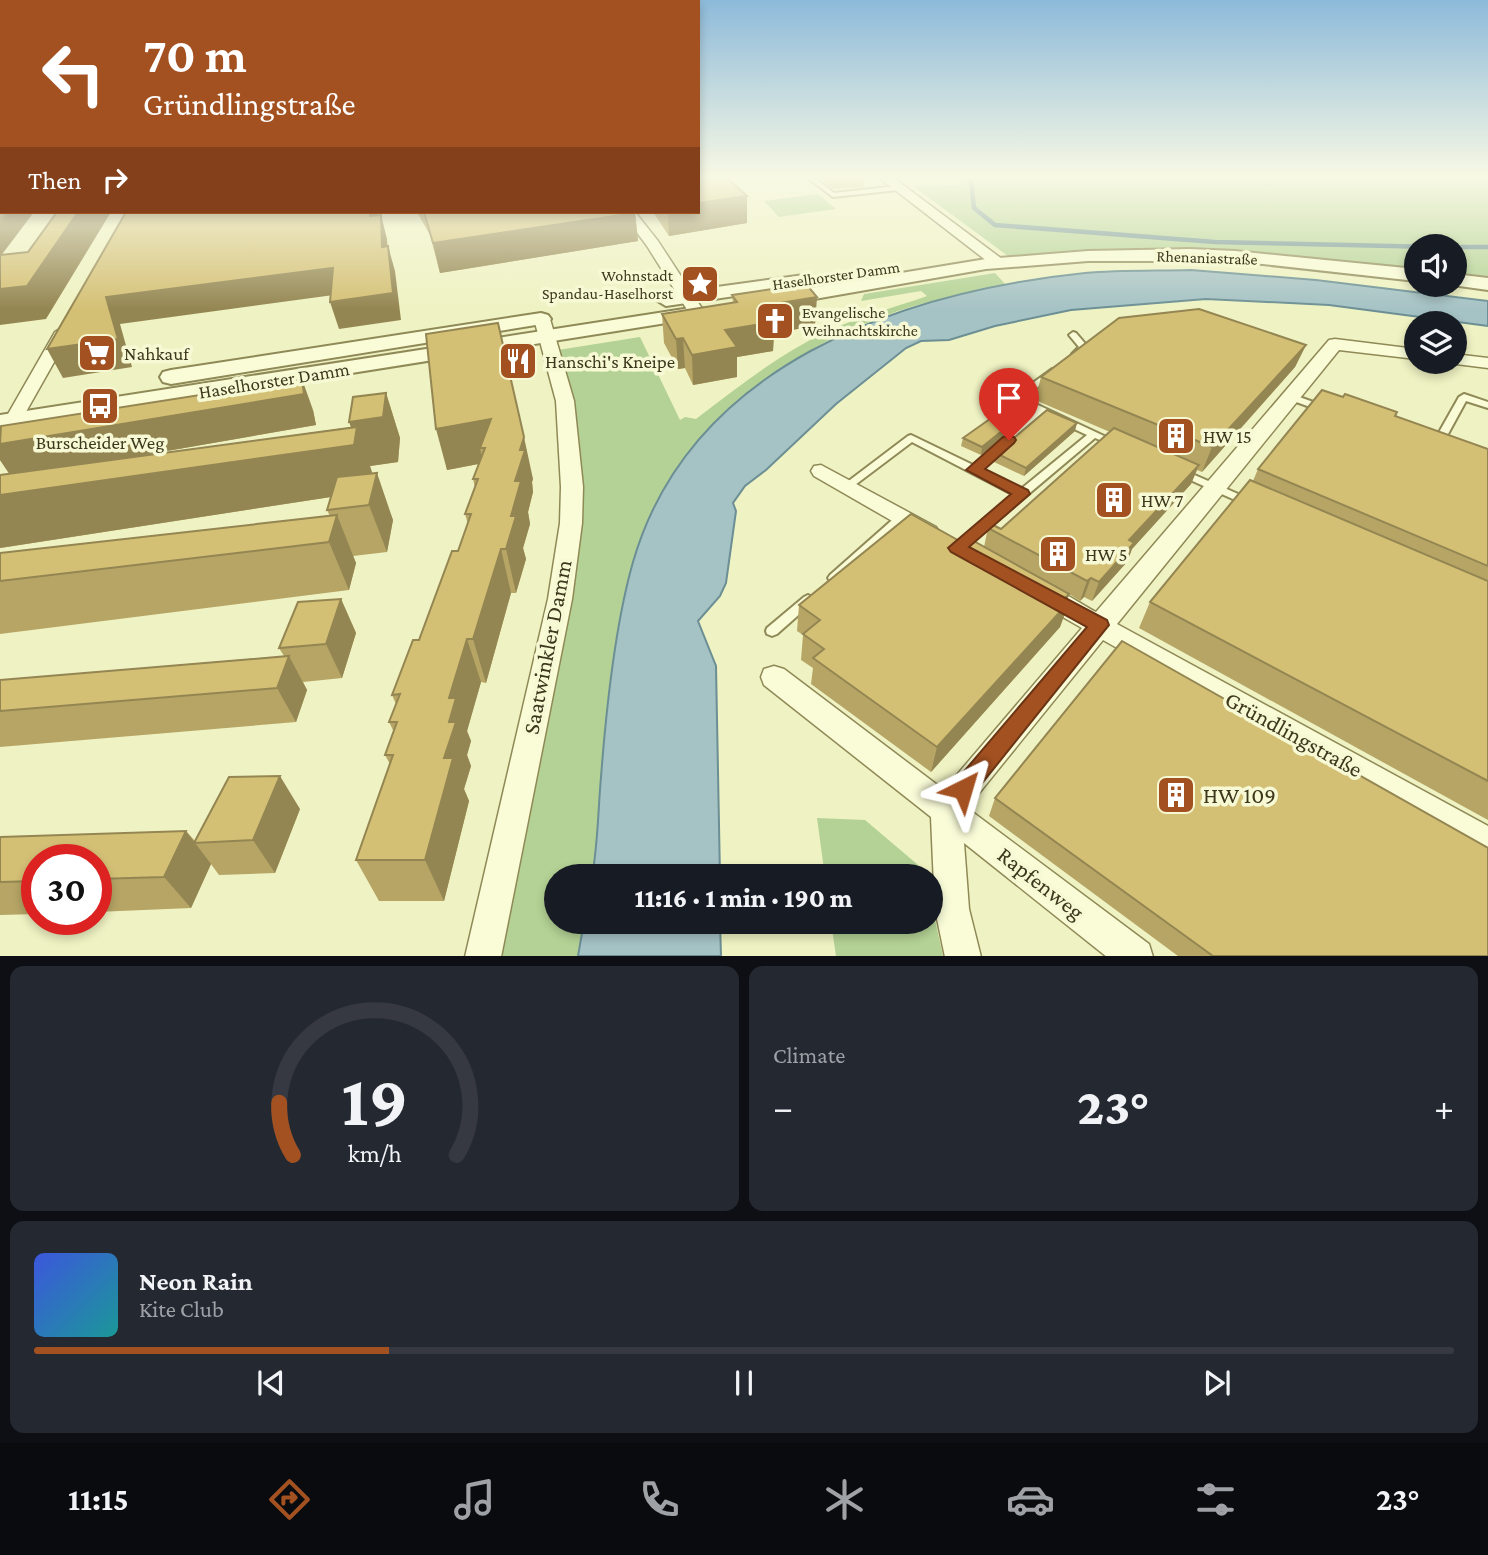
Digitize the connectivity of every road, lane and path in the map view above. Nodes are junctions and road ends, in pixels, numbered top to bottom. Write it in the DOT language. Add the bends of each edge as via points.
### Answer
graph roads {
  1 [pos="634,221"];
  2 [pos="944,221"];
  3 [pos="992,263"];
  4 [pos="1404,274"];
  5 [pos="1467,282"];
  6 [pos="1488,284"];
  7 [pos="692,305"];
  8 [pos="72,316"];
  9 [pos="545,328"];
  10 [pos="1325,329"];
  11 [pos="1073,335"];
  12 [pos="1335,345"];
  13 [pos="1404,353"];
  14 [pos="1467,361"];
  15 [pos="1488,363"];
  16 [pos="1291,397"];
  17 [pos="1488,405"];
  18 [pos="10,411"];
  19 [pos="1043,411"];
  20 [pos="1330,411"];
  21 [pos="1094,434"];
  22 [pos="1422,444"];
  23 [pos="0,450"];
  24 [pos="1130,450"];
  25 [pos="1167,466"];
  26 [pos="974,470"];
  27 [pos="821,471"];
  28 [pos="847,486"];
  29 [pos="1215,487"];
  30 [pos="1022,494"];
  31 [pos="1265,509"];
  32 [pos="903,517"];
  33 [pos="957,548"];
  34 [pos="981,561"];
  35 [pos="1028,587"];
  36 [pos="1100,625"];
  37 [pos="772,631"];
  38 [pos="774,677"];
  39 [pos="946,810"];
  40 [pos="1488,843"];
  41 [pos="483,956"];
  42 [pos="963,956"];
  43 [pos="1135,956"];
  1 -- 7 [label="street"];
  2 -- 3 [label="street"];
  3 -- 4 [label="street, Rhenaniastraße" via="1190,254"];
  3 -- 7 [label="street, Haselhorster Damm"];
  5 -- 6 [label="street"];
  7 -- 9 [label="street, Haselhorster Damm"];
  8 -- 18 [label="street"];
  9 -- 18 [label="street, Haselhorster Damm"];
  9 -- 41 [label="street, Saatwinkler Damm" via="565,401 572,486 570,523 560,598"];
  10 -- 12 [label="street"];
  11 -- 19 [label="lane" via="1084,347 1016,399"];
  12 -- 13 [label="street"];
  12 -- 16 [label="street"];
  14 -- 15 [label="street"];
  16 -- 20 [label="lane"];
  16 -- 29 [label="street"];
  17 -- 22 [label="lane" via="1464,397 1435,449"];
  18 -- 23 [label="street"];
  19 -- 21 [label="lane"];
  19 -- 26 [label="lane"];
  21 -- 24 [label="lane"];
  21 -- 30 [label="lane"];
  25 -- 29 [label="lane"];
  26 -- 28 [label="lane" via="911,438"];
  26 -- 30 [label="lane"];
  27 -- 28 [label="street"];
  28 -- 32 [label="street"];
  29 -- 31 [label="lane"];
  29 -- 36 [label="street"];
  30 -- 33 [label="lane"];
  32 -- 33 [label="street"];
  32 -- 37 [label="lane"];
  33 -- 34 [label="street"];
  35 -- 36 [label="street, Gründlingstraße"];
  36 -- 39 [label="street"];
  36 -- 40 [label="street, Gründlingstraße"];
  38 -- 39 [label="street, Rapfenweg"];
  39 -- 42 [label="street" via="952,909"];
  39 -- 43 [label="street, Rapfenweg"];
}
